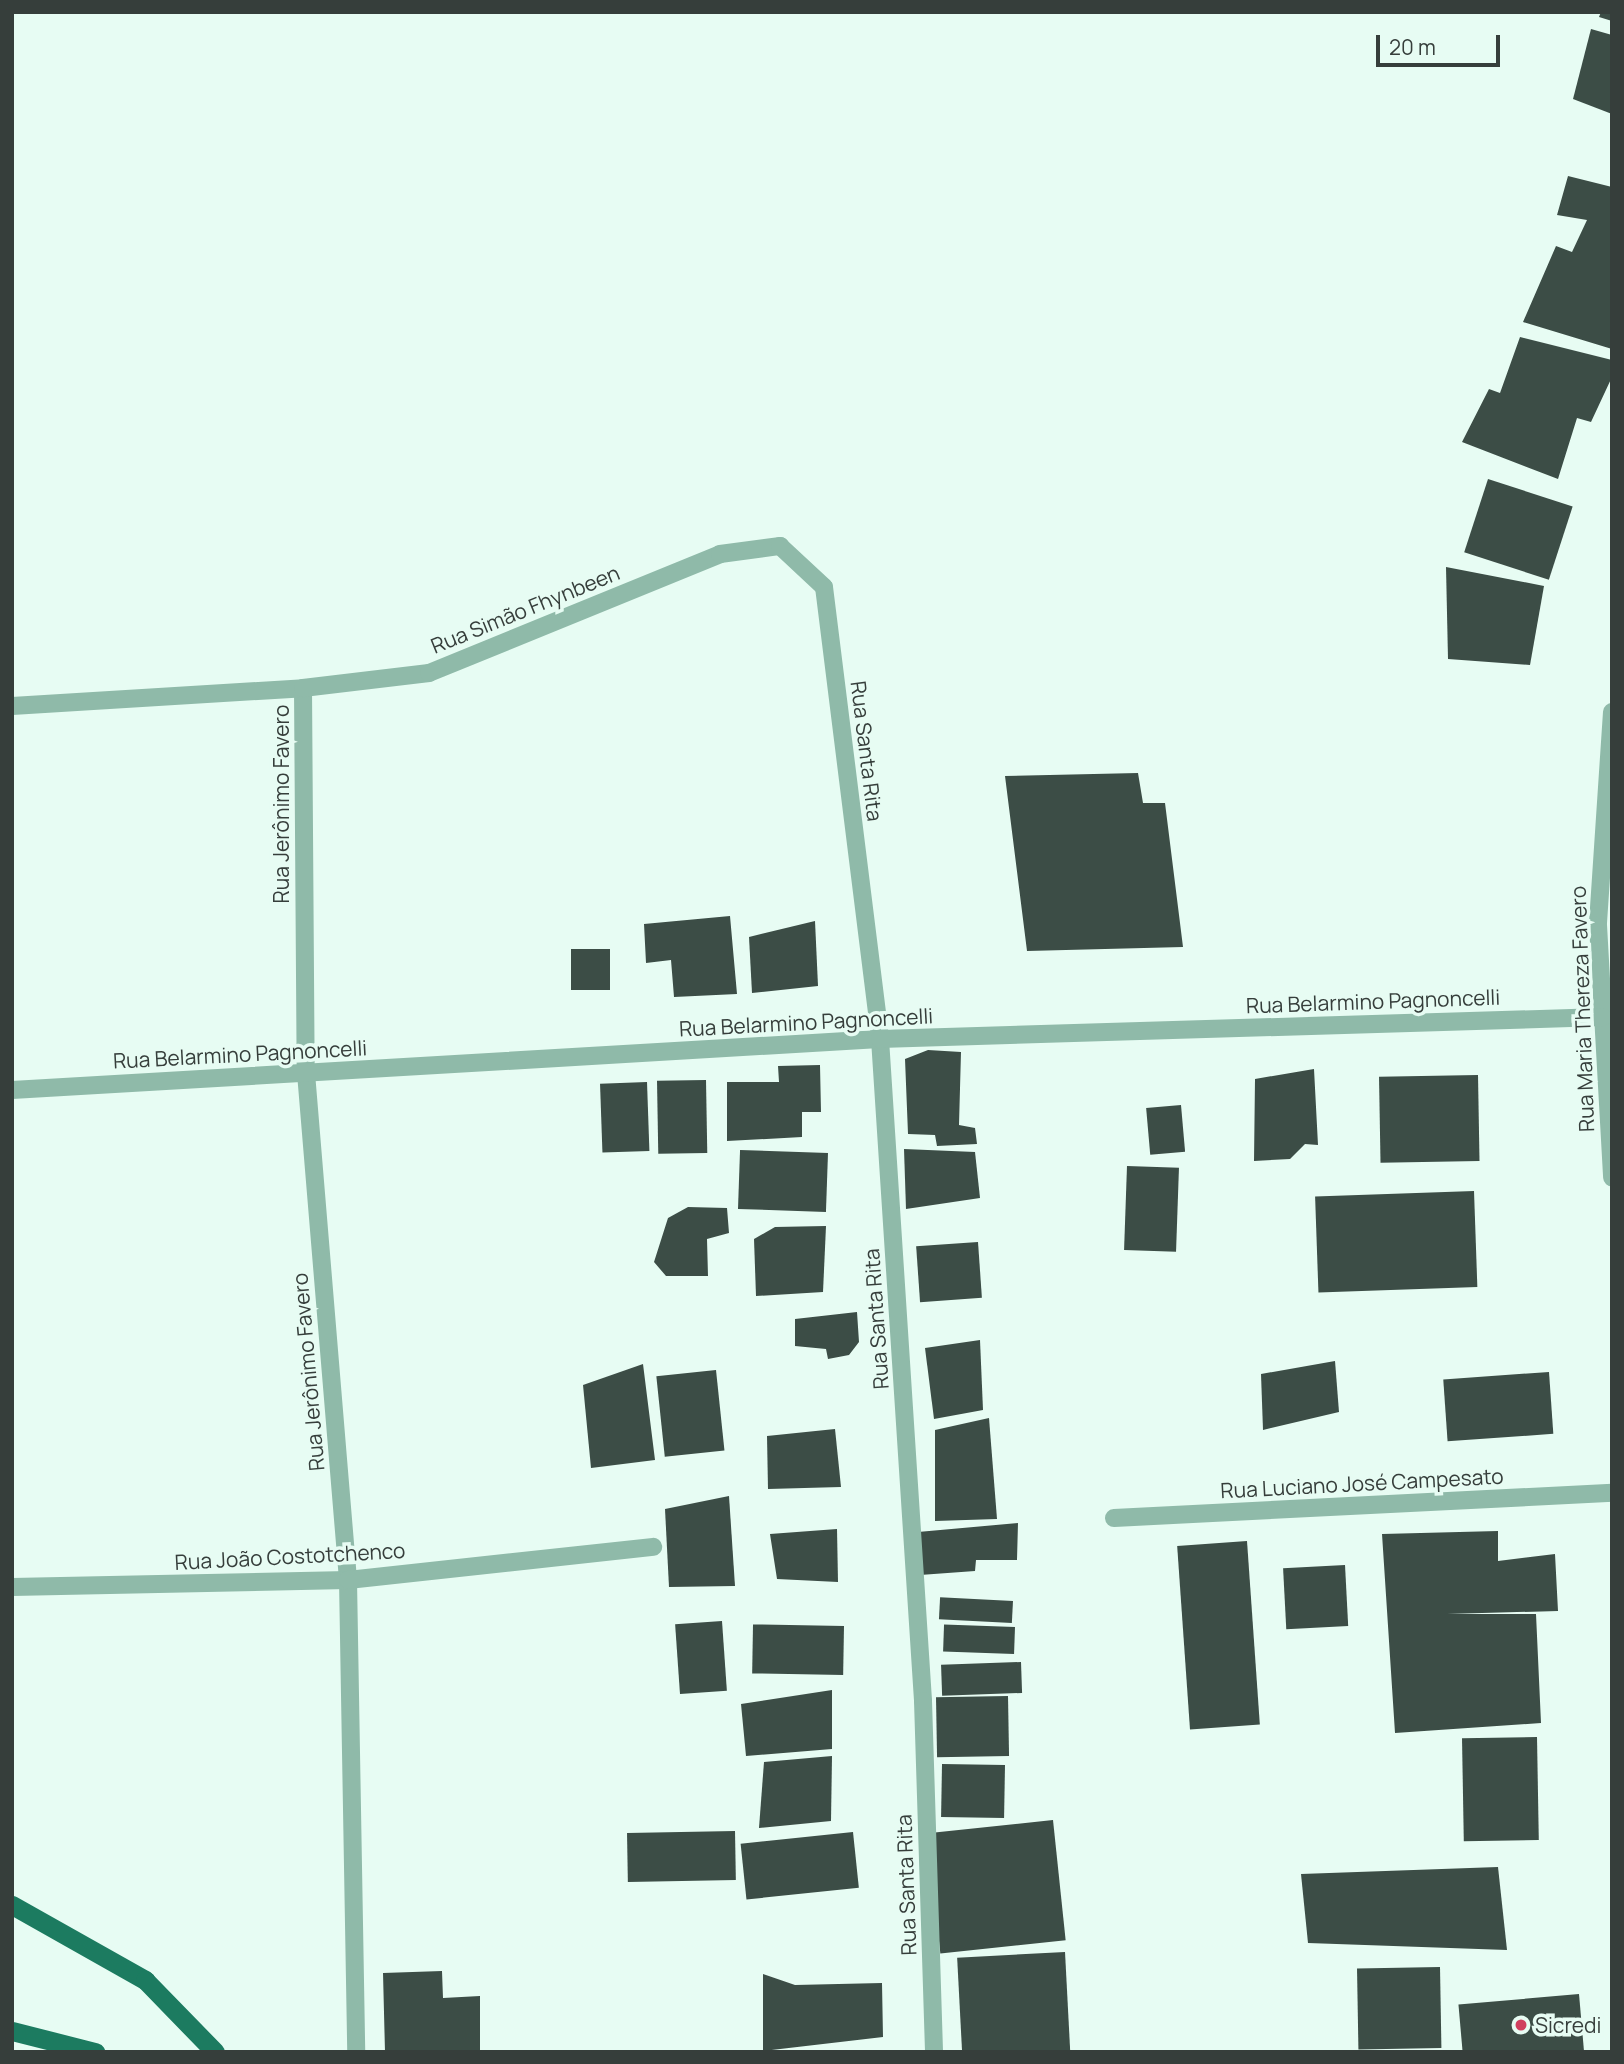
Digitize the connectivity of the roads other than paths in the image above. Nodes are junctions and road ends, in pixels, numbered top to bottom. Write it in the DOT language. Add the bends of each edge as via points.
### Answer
graph roads {
  1 [pos="824,587"];
  2 [pos="303,688"];
  3 [pos="12,706"];
  4 [pos="1612,712"];
  5 [pos="1604,1017"];
  6 [pos="880,1039"];
  7 [pos="306,1073"];
  8 [pos="12,1090"];
  9 [pos="1612,1178"];
  10 [pos="1612,1493"];
  11 [pos="1114,1518"];
  12 [pos="653,1547"];
  13 [pos="348,1580"];
  14 [pos="12,1587"];
  15 [pos="12,1905"];
  16 [pos="12,2031"];
  17 [pos="95,2052"];
  18 [pos="215,2052"];
  19 [pos="356,2052"];
  20 [pos="934,2052"];
  1 -- 2 [label="street, Rua Simão Fhynbeen" via="780,546 720,554 429,673"];
  1 -- 6 [label="street, Rua Santa Rita"];
  2 -- 3 [label="street, Rua Simão Fhynbeen"];
  2 -- 7 [label="street, Rua Jerônimo Favero"];
  4 -- 5 [label="street, Rua Maria Thereza Favero" via="1598,925"];
  5 -- 6 [label="street, Rua Belarmino Pagnoncelli"];
  5 -- 9 [label="street, Rua Maria Thereza Favero"];
  6 -- 7 [label="street, Rua Belarmino Pagnoncelli"];
  6 -- 20 [label="street, Rua Santa Rita" via="923,1701"];
  7 -- 8 [label="street, Rua Belarmino Pagnoncelli"];
  7 -- 13 [label="street, Rua Jerônimo Favero"];
  10 -- 11 [label="street, Rua Luciano José Campesato"];
  12 -- 13 [label="street, Rua João Costotchenco"];
  13 -- 14 [label="street, Rua João Costotchenco"];
  13 -- 19 [label="street, Rua Jerônimo Favero"];
  15 -- 18 [label="highway" via="145,1980"];
  16 -- 17 [label="highway"];
}
